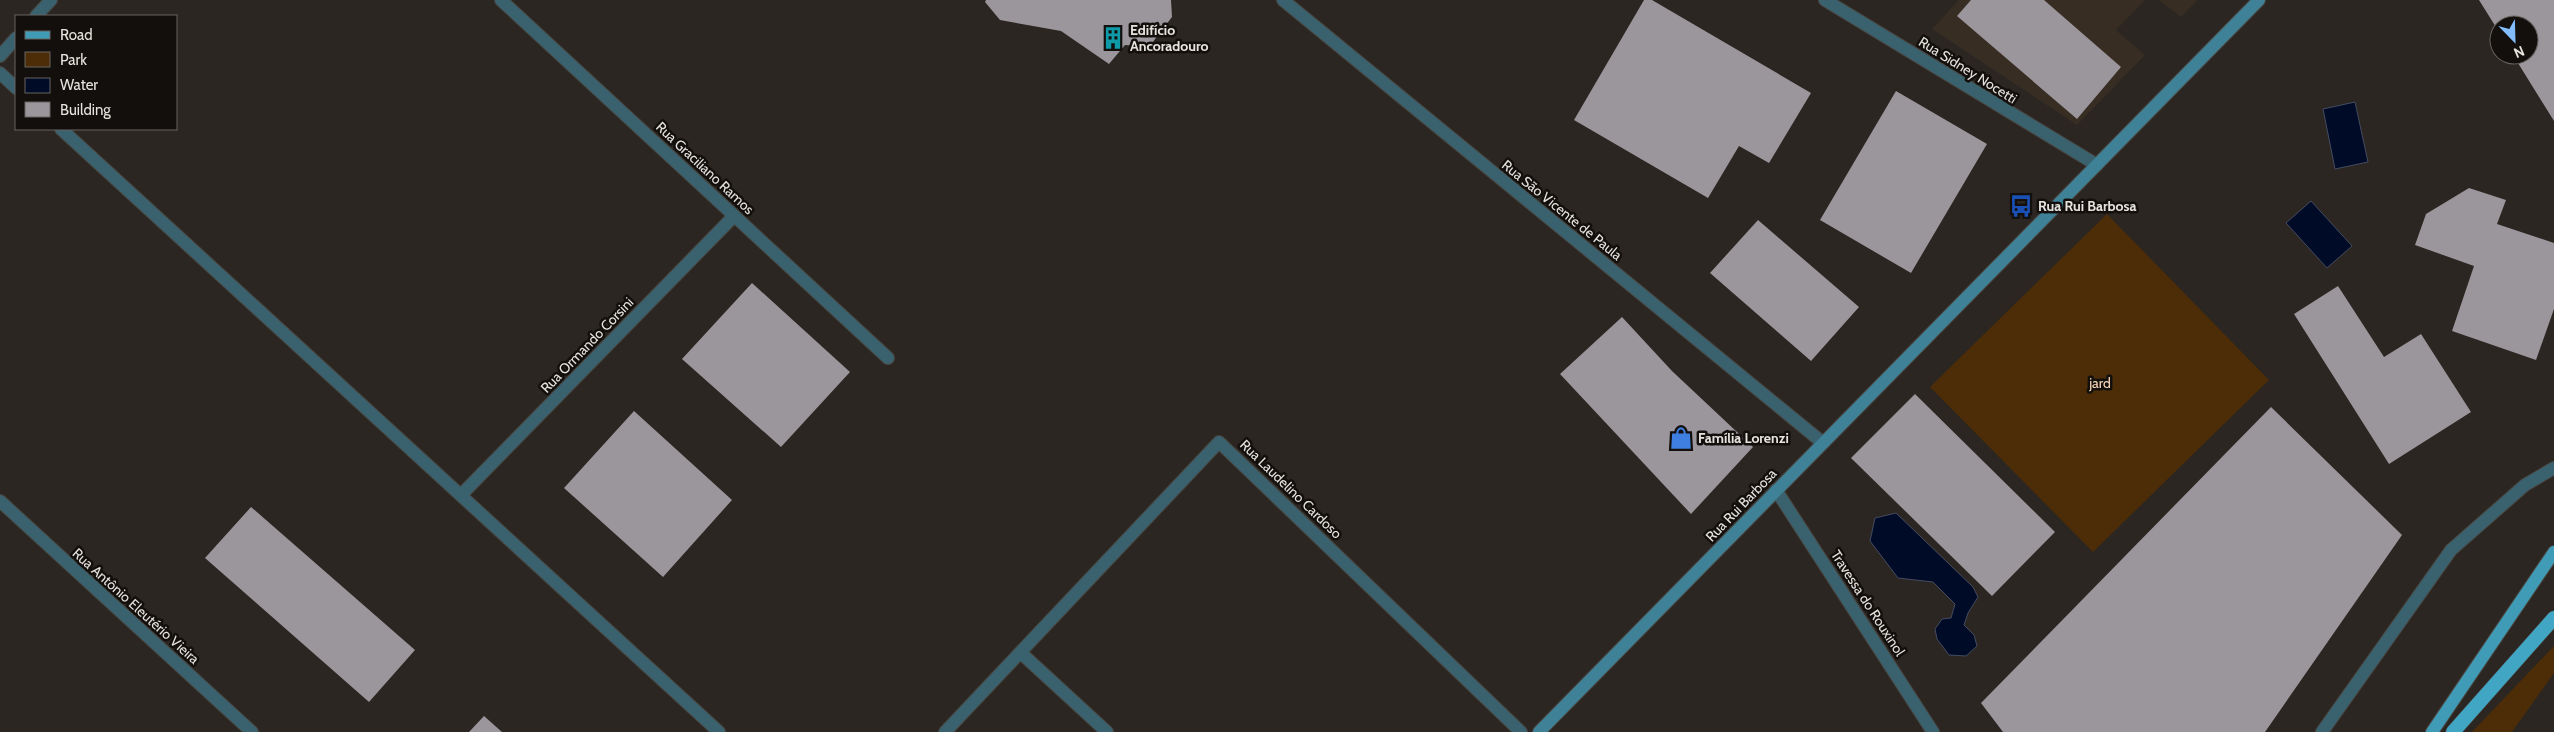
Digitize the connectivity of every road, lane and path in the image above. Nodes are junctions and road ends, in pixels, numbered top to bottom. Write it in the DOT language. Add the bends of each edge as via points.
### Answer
graph roads {
  1 [pos="51,0"];
  2 [pos="501,0"];
  3 [pos="1283,0"];
  4 [pos="1825,0"];
  5 [pos="2259,0"];
  6 [pos="37,15"];
  7 [pos="15,39"];
  8 [pos="0,56"];
  9 [pos="0,73"];
  10 [pos="15,87"];
  11 [pos="62,130"];
  12 [pos="2097,165"];
  13 [pos="734,216"];
  14 [pos="888,358"];
  15 [pos="1823,443"];
  16 [pos="2554,468"];
  17 [pos="1776,490"];
  18 [pos="460,495"];
  19 [pos="0,501"];
  20 [pos="2554,552"];
  21 [pos="2554,618"];
  22 [pos="1021,653"];
  23 [pos="252,732"];
  24 [pos="719,732"];
  25 [pos="945,732"];
  26 [pos="1107,732"];
  27 [pos="1521,732"];
  28 [pos="1538,732"];
  29 [pos="1934,732"];
  30 [pos="2322,732"];
  31 [pos="2432,732"];
  32 [pos="2453,732"];
  1 -- 6 [label="street"];
  2 -- 13 [label="street, Rua Graciliano Ramos"];
  3 -- 15 [label="street, Rua São Vicente de Paula"];
  4 -- 12 [label="street, Rua Sidney Nocetti"];
  5 -- 12 [label="main road, Rua Rui Barbosa"];
  7 -- 8 [label="street"];
  9 -- 10 [label="street"];
  11 -- 18 [label="street"];
  12 -- 15 [label="main road, Rua Rui Barbosa"];
  13 -- 14 [label="street, Rua Graciliano Ramos"];
  13 -- 18 [label="street, Rua Ormando Corsini"];
  15 -- 17 [label="main road, Rua Rui Barbosa"];
  16 -- 30 [label="street" via="2525,485 2451,550"];
  17 -- 28 [label="main road, Rua Rui Barbosa"];
  17 -- 29 [label="street, Travessa do Rouxinol"];
  18 -- 24 [label="street"];
  19 -- 23 [label="street, Rua Antônio Eleutério Vieira"];
  20 -- 31 [label="main road"];
  21 -- 32 [label="highway"];
  22 -- 25 [label="street, Rua Laudelino Cardoso"];
  22 -- 26 [label="street"];
  22 -- 27 [label="street, Rua Laudelino Cardoso" via="1219,442"];
}
